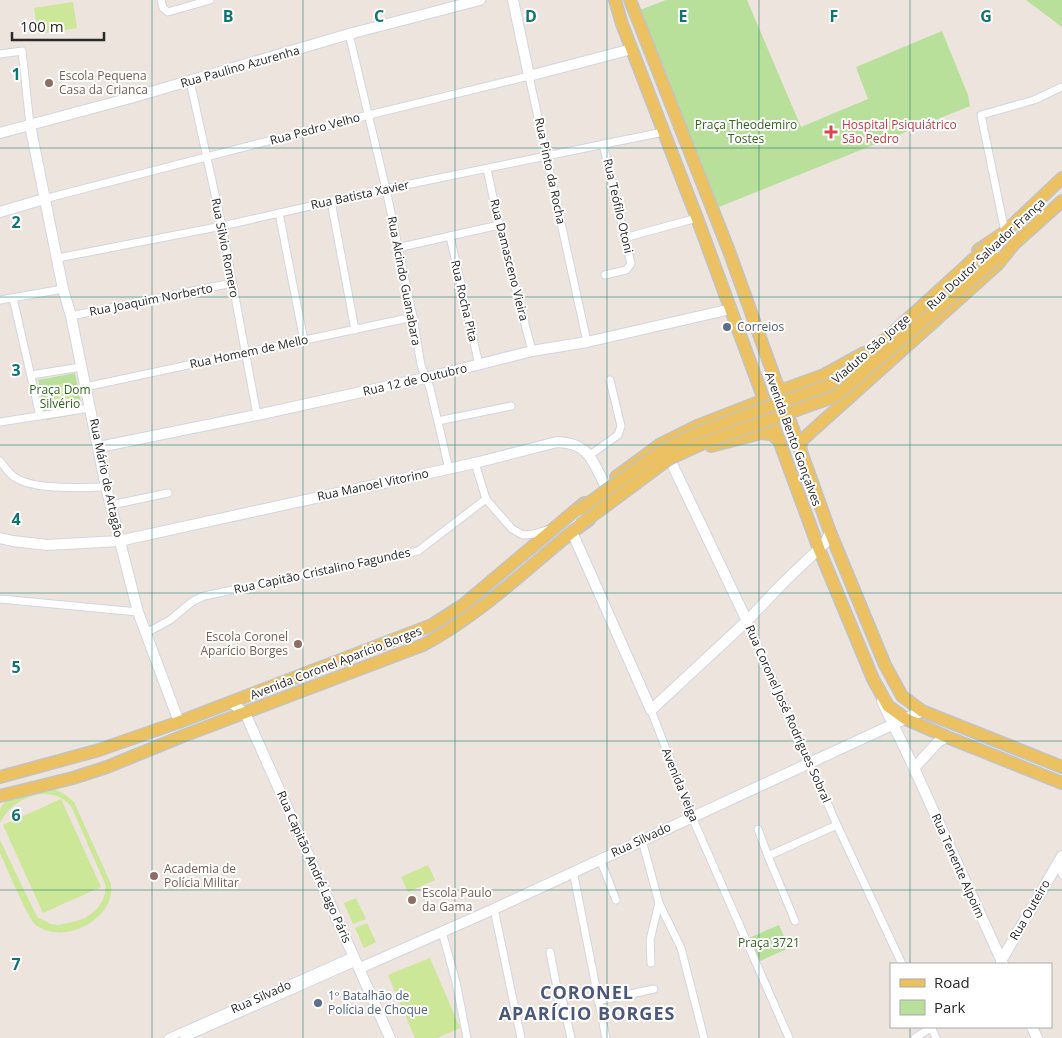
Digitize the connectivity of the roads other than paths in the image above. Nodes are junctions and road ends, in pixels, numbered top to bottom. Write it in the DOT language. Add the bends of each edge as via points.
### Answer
graph roads {
  1 [pos="162,0"];
  2 [pos="210,0"];
  3 [pos="480,0"];
  4 [pos="514,0"];
  5 [pos="615,0"];
  6 [pos="630,0"];
  7 [pos="349,34"];
  8 [pos="632,49"];
  9 [pos="0,54"];
  10 [pos="529,76"];
  11 [pos="190,82"];
  12 [pos="1062,87"];
  13 [pos="369,115"];
  14 [pos="30,124"];
  15 [pos="663,132"];
  16 [pos="0,133"];
  17 [pos="604,144"];
  18 [pos="547,157"];
  19 [pos="206,158"];
  20 [pos="487,169"];
  21 [pos="1062,178"];
  22 [pos="386,189"];
  23 [pos="44,199"];
  24 [pos="331,201"];
  25 [pos="1062,201"];
  26 [pos="0,212"];
  27 [pos="278,213"];
  28 [pos="697,218"];
  29 [pos="499,225"];
  30 [pos="222,226"];
  31 [pos="1004,232"];
  32 [pos="450,236"];
  33 [pos="624,238"];
  34 [pos="1014,244"];
  35 [pos="397,248"];
  36 [pos="58,258"];
  37 [pos="606,275"];
  38 [pos="232,284"];
  39 [pos="63,289"];
  40 [pos="13,298"];
  41 [pos="0,300"];
  42 [pos="731,309"];
  43 [pos="71,316"];
  44 [pos="413,318"];
  45 [pos="355,330"];
  46 [pos="304,341"];
  47 [pos="587,342"];
  48 [pos="532,351"];
  49 [pos="244,353"];
  50 [pos="479,365"];
  51 [pos="81,367"];
  52 [pos="31,376"];
  53 [pos="824,376"];
  54 [pos="425,378"];
  55 [pos="610,380"];
  56 [pos="85,387"];
  57 [pos="779,388"];
  58 [pos="764,400"];
  59 [pos="841,405"];
  60 [pos="510,406"];
  61 [pos="90,408"];
  62 [pos="257,415"];
  63 [pos="724,415"];
  64 [pos="40,416"];
  65 [pos="438,421"];
  66 [pos="0,422"];
  67 [pos="733,439"];
  68 [pos="780,441"];
  69 [pos="99,447"];
  70 [pos="800,450"];
  71 [pos="590,455"];
  72 [pos="475,463"];
  73 [pos="672,464"];
  74 [pos="1,465"];
  75 [pos="449,468"];
  76 [pos="605,485"];
  77 [pos="106,487"];
  78 [pos="168,492"];
  79 [pos="486,499"];
  80 [pos="111,505"];
  81 [pos="574,513"];
  82 [pos="556,527"];
  83 [pos="576,529"];
  84 [pos="830,532"];
  85 [pos="0,538"];
  86 [pos="119,541"];
  87 [pos="819,549"];
  88 [pos="0,599"];
  89 [pos="138,612"];
  90 [pos="747,621"];
  91 [pos="146,633"];
  92 [pos="873,679"];
  93 [pos="230,702"];
  94 [pos="651,710"];
  95 [pos="922,711"];
  96 [pos="245,712"];
  97 [pos="906,718"];
  98 [pos="179,722"];
  99 [pos="892,725"];
  100 [pos="947,737"];
  101 [pos="809,763"];
  102 [pos="1062,767"];
  103 [pos="914,768"];
  104 [pos="0,777"];
  105 [pos="1062,783"];
  106 [pos="0,796"];
  107 [pos="692,817"];
  108 [pos="837,825"];
  109 [pos="758,829"];
  110 [pos="642,840"];
  111 [pos="768,856"];
  112 [pos="600,859"];
  113 [pos="1060,865"];
  114 [pos="573,871"];
  115 [pos="616,900"];
  116 [pos="659,903"];
  117 [pos="494,909"];
  118 [pos="795,921"];
  119 [pos="442,932"];
  120 [pos="550,952"];
  121 [pos="356,962"];
  122 [pos="651,963"];
  123 [pos="902,963"];
  124 [pos="1001,963"];
  125 [pos="654,989"];
  126 [pos="598,1000"];
  127 [pos="223,1018"];
  128 [pos="930,1028"];
  129 [pos="171,1037"];
  130 [pos="184,1038"];
  131 [pos="390,1038"];
  132 [pos="467,1038"];
  133 [pos="521,1038"];
  134 [pos="571,1038"];
  135 [pos="606,1038"];
  136 [pos="704,1038"];
  137 [pos="789,1038"];
  138 [pos="916,1038"];
  1 -- 2 [label="street" via="163,8 168,12"];
  3 -- 7 [label="street, Rua Paulino Azurenha"];
  4 -- 10 [label="street, Rua Pinto da Rocha"];
  5 -- 8 [label="main road, Avenida Bento Gonçalves"];
  6 -- 57 [label="main road, Avenida Bento Gonçalves"];
  7 -- 11 [label="street, Rua Paulino Azurenha"];
  7 -- 13 [label="street, Rua Alcindo Guanabara"];
  8 -- 10 [label="street, Rua Pedro Velho"];
  8 -- 15 [label="main road, Avenida Bento Gonçalves"];
  9 -- 14 [label="street, Rua Mário de Artagão" via="22,51"];
  10 -- 13 [label="street, Rua Pedro Velho"];
  10 -- 18 [label="street, Rua Pinto da Rocha"];
  11 -- 14 [label="street, Rua Paulino Azurenha"];
  11 -- 19 [label="street, Rua Silvio Romero"];
  12 -- 31 [label="street" via="1034,100 981,115"];
  13 -- 19 [label="street, Rua Pedro Velho"];
  13 -- 22 [label="street, Rua Alcindo Guanabara"];
  14 -- 16 [label="street, Rua Paulino Azurenha"];
  14 -- 23 [label="street, Rua Mário de Artagão"];
  15 -- 17 [label="street, Rua Batista Xavier"];
  15 -- 28 [label="main road, Avenida Bento Gonçalves"];
  17 -- 18 [label="street, Rua Batista Xavier"];
  17 -- 33 [label="street, Rua Teófilo Otoni"];
  18 -- 20 [label="street, Rua Batista Xavier"];
  18 -- 47 [label="street, Rua Pinto da Rocha"];
  19 -- 23 [label="street, Rua Pedro Velho"];
  19 -- 30 [label="street, Rua Silvio Romero"];
  20 -- 22 [label="street, Rua Batista Xavier"];
  20 -- 29 [label="street, Rua Damasceno Vieira"];
  21 -- 31 [label="main road, Rua Doutor Salvador França"];
  22 -- 24 [label="street, Rua Batista Xavier"];
  22 -- 35 [label="street, Rua Alcindo Guanabara"];
  23 -- 26 [label="street, Rua Pedro Velho"];
  23 -- 36 [label="street, Rua Mário de Artagão"];
  24 -- 27 [label="street, Rua Batista Xavier"];
  24 -- 45 [label="street"];
  25 -- 34 [label="main road, Rua Doutor Salvador França"];
  27 -- 30 [label="street, Rua Batista Xavier"];
  27 -- 46 [label="street"];
  28 -- 33 [label="street"];
  28 -- 42 [label="main road, Avenida Bento Gonçalves"];
  29 -- 32 [label="street"];
  29 -- 48 [label="street, Rua Damasceno Vieira"];
  30 -- 36 [label="street, Rua Batista Xavier"];
  30 -- 38 [label="street, Rua Silvio Romero"];
  31 -- 53 [label="main road, Rua Doutor Salvador França" via="986,244 861,356"];
  31 -- 81 [label="main road, Viaduto São Jorge, bridge" via="864,359 829,385 699,432 664,449"];
  32 -- 35 [label="street"];
  32 -- 50 [label="street, Rua Rocha Pita"];
  33 -- 37 [label="street, Rua Teófilo Otoni" via="631,264 626,270"];
  34 -- 59 [label="main road, Rua Doutor Salvador França" via="998,264"];
  34 -- 83 [label="main road, Viaduto São Jorge, bridge" via="836,396 704,443 669,459"];
  35 -- 44 [label="street, Rua Alcindo Guanabara"];
  36 -- 39 [label="street, Rua Mário de Artagão"];
  38 -- 43 [label="street, Rua Joaquim Norberto"];
  38 -- 49 [label="street, Rua Silvio Romero"];
  39 -- 40 [label="street"];
  39 -- 43 [label="street, Rua Mário de Artagão"];
  40 -- 41 [label="street"];
  40 -- 52 [label="street"];
  42 -- 47 [label="street, Rua 12 de Outubro"];
  42 -- 58 [label="main road, Avenida Bento Gonçalves"];
  43 -- 51 [label="street, Rua Mário de Artagão"];
  44 -- 45 [label="street, Rua Homem de Mello"];
  44 -- 54 [label="street, Rua Alcindo Guanabara"];
  45 -- 46 [label="street, Rua Homem de Mello"];
  46 -- 49 [label="street, Rua Homem de Mello"];
  47 -- 48 [label="street, Rua 12 de Outubro"];
  48 -- 50 [label="street, Rua 12 de Outubro"];
  49 -- 56 [label="street, Rua Homem de Mello"];
  49 -- 62 [label="street, Rua Silvio Romero"];
  50 -- 54 [label="street, Rua 12 de Outubro"];
  51 -- 52 [label="street"];
  51 -- 56 [label="street, Rua Mário de Artagão"];
  52 -- 64 [label="street"];
  53 -- 57 [label="main road, Rua Doutor Salvador França" via="785,389"];
  53 -- 59 [label="main road" via="822,388 827,398"];
  54 -- 62 [label="street, Rua 12 de Outubro"];
  54 -- 65 [label="street, Rua Alcindo Guanabara"];
  55 -- 71 [label="street" via="620,431"];
  56 -- 61 [label="street, Rua Mário de Artagão"];
  57 -- 70 [label="main road, Avenida Bento Gonçalves"];
  58 -- 63 [label="main road, Avenida Coronel Aparício Borges"];
  58 -- 68 [label="main road, Avenida Bento Gonçalves"];
  59 -- 70 [label="main road, Rua Doutor Salvador França" via="802,440"];
  60 -- 65 [label="street"];
  61 -- 64 [label="street"];
  61 -- 69 [label="street, Rua Mário de Artagão"];
  62 -- 69 [label="street, Rua 12 de Outubro"];
  63 -- 67 [label="main road" via="735,427"];
  63 -- 76 [label="main road, Avenida Coronel Aparício Borges" via="661,444"];
  64 -- 66 [label="street"];
  65 -- 75 [label="street, Rua Alcindo Guanabara"];
  67 -- 68 [label="main road, Avenida Coronel Aparício Borges" via="761,433 771,434"];
  67 -- 73 [label="main road, Avenida Coronel Aparício Borges"];
  68 -- 87 [label="main road, Avenida Bento Gonçalves"];
  69 -- 77 [label="street, Rua Mário de Artagão"];
  70 -- 84 [label="main road, Avenida Bento Gonçalves"];
  71 -- 72 [label="street, Rua Manoel Vitorino" via="579,447 557,442"];
  71 -- 76 [label="street"];
  72 -- 75 [label="street, Rua Manoel Vitorino"];
  72 -- 79 [label="street"];
  73 -- 83 [label="main road, Avenida Coronel Aparício Borges"];
  73 -- 90 [label="street, Rua Coronel José Rodrigues Sobral"];
  74 -- 77 [label="street" via="26,484"];
  75 -- 86 [label="street, Rua Manoel Vitorino"];
  76 -- 81 [label="main road, Avenida Coronel Aparício Borges"];
  77 -- 80 [label="street, Rua Mário de Artagão"];
  78 -- 80 [label="street"];
  79 -- 82 [label="street" via="512,529 523,535"];
  79 -- 91 [label="street, Rua Capitão Cristalino Fagundes" via="418,551 204,596"];
  80 -- 86 [label="street, Rua Mário de Artagão"];
  81 -- 82 [label="main road, Avenida Coronel Aparício Borges"];
  82 -- 93 [label="main road, Avenida Coronel Aparício Borges" via="462,605 432,625"];
  83 -- 94 [label="street, Avenida Veiga"];
  83 -- 96 [label="main road, Avenida Coronel Aparício Borges" via="444,634 423,645"];
  84 -- 87 [label="street"];
  84 -- 95 [label="main road, Avenida Bento Gonçalves" via="885,665 902,696"];
  85 -- 86 [label="street, Rua Manoel Vitorino" via="47,545"];
  86 -- 89 [label="street, Rua Mário de Artagão"];
  87 -- 90 [label="street"];
  87 -- 92 [label="main road, Avenida Bento Gonçalves"];
  88 -- 89 [label="street"];
  89 -- 91 [label="street, Rua Mário de Artagão"];
  90 -- 94 [label="street"];
  90 -- 101 [label="street, Rua Coronel José Rodrigues Sobral"];
  91 -- 98 [label="street, Rua Mário de Artagão"];
  92 -- 97 [label="main road, Avenida Bento Gonçalves" via="888,706"];
  92 -- 99 [label="street, Rua Tenente Alpoim"];
  93 -- 96 [label="street"];
  93 -- 98 [label="main road, Avenida Coronel Aparício Borges"];
  94 -- 107 [label="street, Avenida Veiga"];
  95 -- 97 [label="street, Rua Silvado"];
  95 -- 102 [label="main road, Avenida Bento Gonçalves"];
  96 -- 106 [label="main road, Avenida Coronel Aparício Borges" via="107,768"];
  96 -- 121 [label="street, Rua Capitão André Lago Páris"];
  97 -- 99 [label="street, Rua Silvado"];
  97 -- 100 [label="main road, Avenida Bento Gonçalves"];
  98 -- 104 [label="main road, Avenida Coronel Aparício Borges" via="99,750"];
  99 -- 101 [label="street, Rua Silvado"];
  99 -- 103 [label="street, Rua Tenente Alpoim"];
  100 -- 103 [label="street" via="938,742"];
  100 -- 105 [label="main road, Avenida Bento Gonçalves"];
  101 -- 107 [label="street, Rua Silvado"];
  101 -- 108 [label="street, Rua Coronel José Rodrigues Sobral"];
  103 -- 124 [label="street, Rua Tenente Alpoim"];
  107 -- 110 [label="street, Rua Silvado"];
  107 -- 137 [label="street, Avenida Veiga"];
  108 -- 111 [label="street"];
  108 -- 123 [label="street, Rua Coronel José Rodrigues Sobral"];
  109 -- 111 [label="street"];
  110 -- 112 [label="street, Rua Silvado"];
  110 -- 116 [label="street"];
  111 -- 118 [label="street"];
  112 -- 114 [label="street, Rua Silvado"];
  112 -- 115 [label="street"];
  113 -- 124 [label="street, Rua Outeiro"];
  114 -- 117 [label="street, Rua Silvado"];
  114 -- 126 [label="street"];
  116 -- 122 [label="street" via="650,940"];
  116 -- 136 [label="street" via="681,948"];
  117 -- 119 [label="street, Rua Silvado"];
  117 -- 133 [label="street"];
  119 -- 121 [label="street, Rua Silvado"];
  119 -- 132 [label="street"];
  120 -- 134 [label="street"];
  121 -- 127 [label="street, Rua Silvado" via="341,965"];
  121 -- 131 [label="street, Rua Capitão André Lago Páris"];
  125 -- 126 [label="street"];
  126 -- 135 [label="street"];
  127 -- 129 [label="street, Rua Silvado"];
  127 -- 130 [label="street, Rua Silvado"];
  128 -- 138 [label="street"];
}
